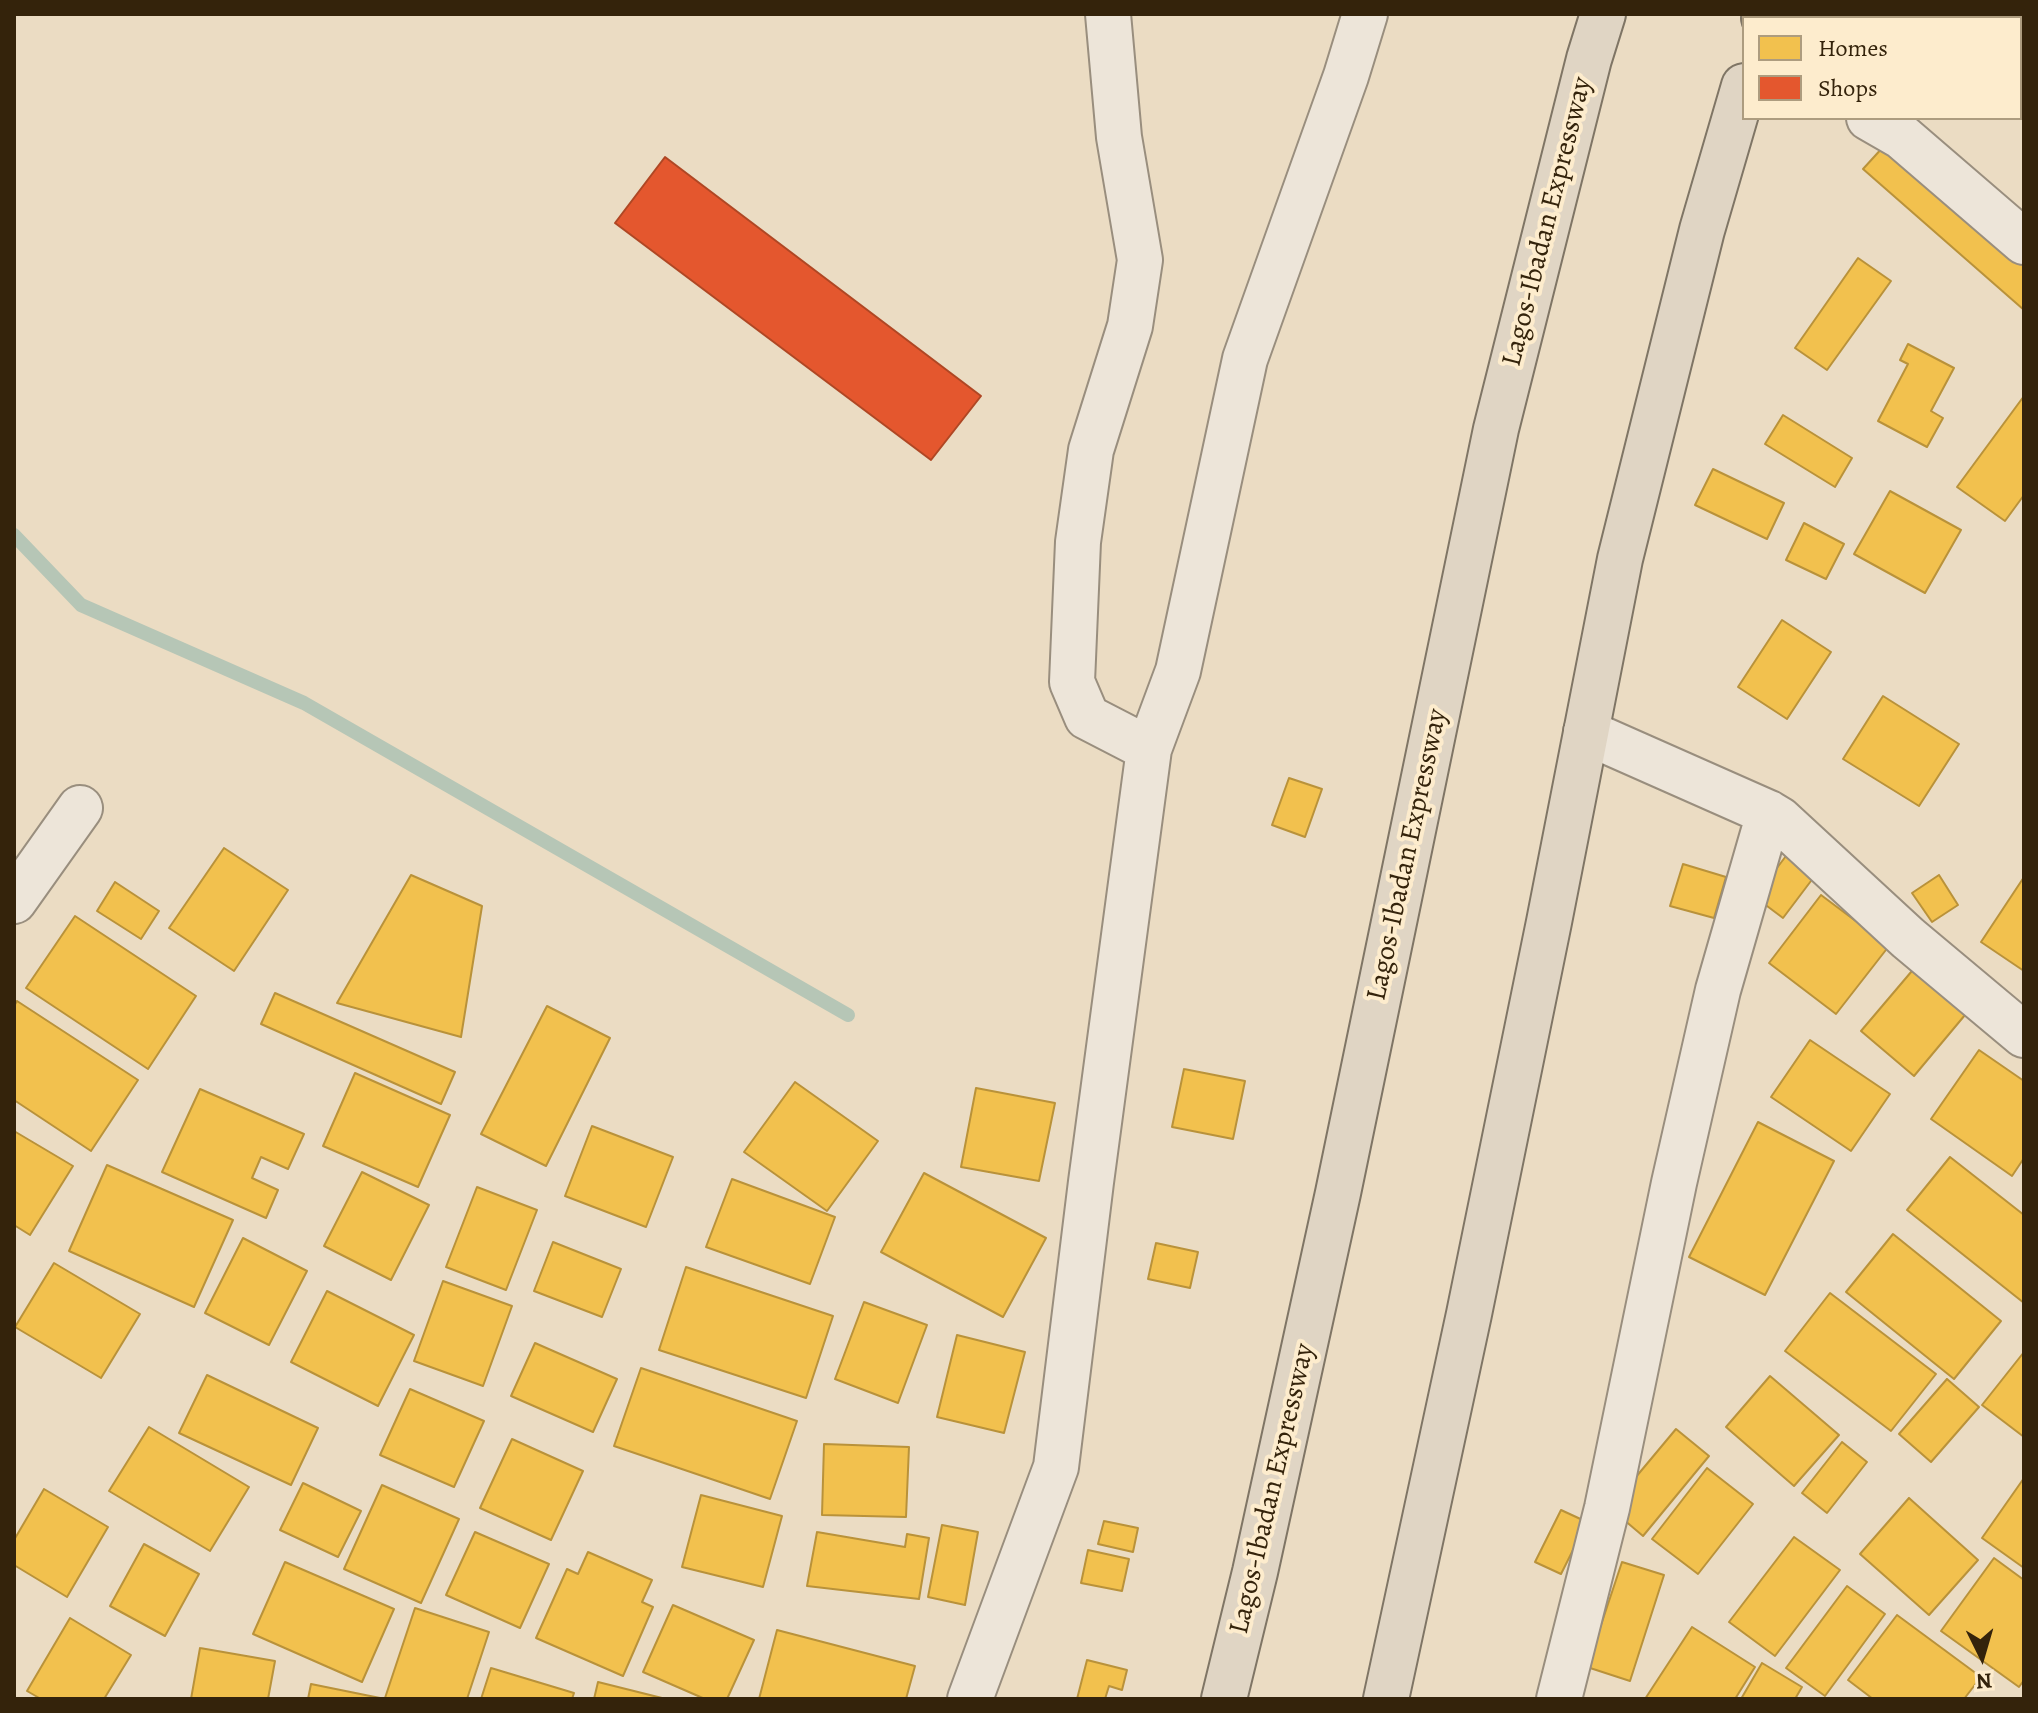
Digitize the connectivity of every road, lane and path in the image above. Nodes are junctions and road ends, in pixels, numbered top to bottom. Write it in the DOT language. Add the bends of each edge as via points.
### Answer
graph roads {
  1 [pos="1108,14"];
  2 [pos="1365,14"];
  3 [pos="1603,14"];
  4 [pos="1742,93"];
  5 [pos="1872,120"];
  6 [pos="2024,242"];
  7 [pos="1586,732"];
  8 [pos="1149,749"];
  9 [pos="80,808"];
  10 [pos="1769,813"];
  11 [pos="14,901"];
  12 [pos="2024,1035"];
  13 [pos="970,1699"];
  14 [pos="1224,1699"];
  15 [pos="1386,1699"];
  16 [pos="1559,1699"];
  1 -- 8 [label="street" via="1119,137 1140,260 1130,326 1091,450 1078,542 1072,682 1087,717"];
  2 -- 8 [label="street" via="1245,359 1178,671"];
  3 -- 14 [label="highway, Lagos-Ibadan Expressway" via="1496,429 1338,1193"];
  4 -- 7 [label="highway" via="1620,559"];
  5 -- 6 [label="street" via="1902,137"];
  7 -- 10 [label="street"];
  7 -- 15 [label="highway"];
  8 -- 13 [label="street" via="1056,1467"];
  9 -- 11 [label="street"];
  10 -- 12 [label="street"];
  10 -- 16 [label="street" via="1718,990 1607,1508"];
}
